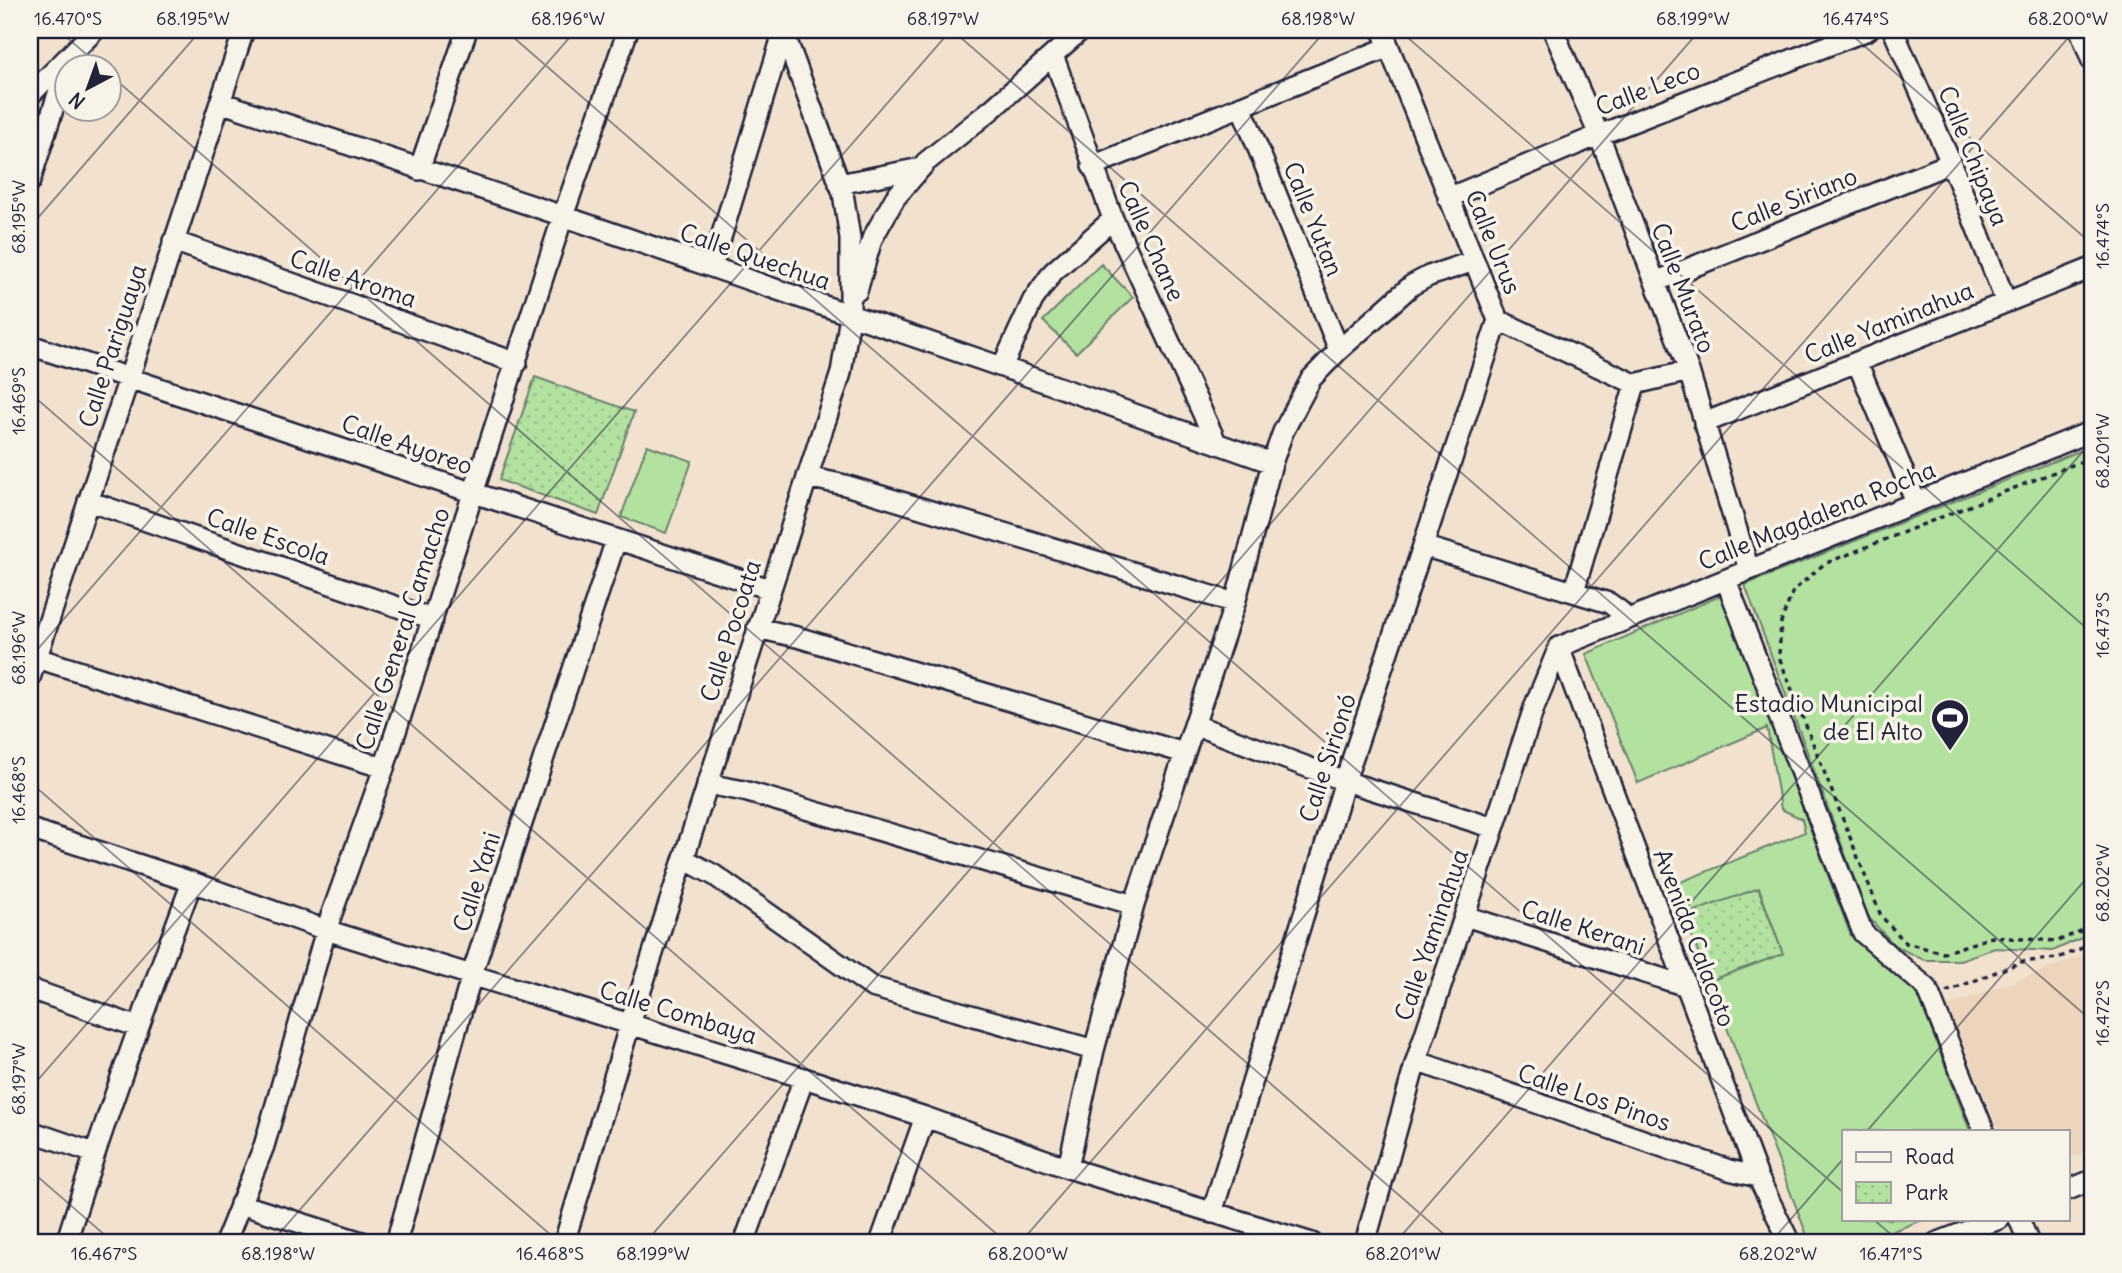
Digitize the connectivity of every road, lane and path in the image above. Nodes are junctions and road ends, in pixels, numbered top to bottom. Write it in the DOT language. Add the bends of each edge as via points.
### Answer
graph roads {
  1 [pos="95,30"];
  2 [pos="244,30"];
  3 [pos="467,30"];
  4 [pos="628,30"];
  5 [pos="785,30"];
  6 [pos="1081,30"];
  7 [pos="1553,30"];
  8 [pos="1868,30"];
  9 [pos="1893,30"];
  10 [pos="2080,30"];
  11 [pos="1386,38"];
  12 [pos="77,52"];
  13 [pos="1053,55"];
  14 [pos="2092,61"];
  15 [pos="52,76"];
  16 [pos="30,95"];
  17 [pos="220,102"];
  18 [pos="1241,106"];
  19 [pos="52,113"];
  20 [pos="1599,135"];
  21 [pos="1951,163"];
  22 [pos="1092,166"];
  23 [pos="921,168"];
  24 [pos="419,170"];
  25 [pos="30,181"];
  26 [pos="839,184"];
  27 [pos="1448,198"];
  28 [pos="564,216"];
  29 [pos="1113,219"];
  30 [pos="173,242"];
  31 [pos="1474,261"];
  32 [pos="712,267"];
  33 [pos="2092,268"];
  34 [pos="1655,282"];
  35 [pos="2006,302"];
  36 [pos="850,316"];
  37 [pos="1498,320"];
  38 [pos="30,345"];
  39 [pos="1339,351"];
  40 [pos="1857,362"];
  41 [pos="517,363"];
  42 [pos="1002,367"];
  43 [pos="1689,370"];
  44 [pos="128,377"];
  45 [pos="1635,384"];
  46 [pos="1704,423"];
  47 [pos="2092,430"];
  48 [pos="1216,442"];
  49 [pos="2092,457"];
  50 [pos="1272,463"];
  51 [pos="807,477"];
  52 [pos="474,493"];
  53 [pos="88,501"];
  54 [pos="1916,502"];
  55 [pos="616,540"];
  56 [pos="1423,546"];
  57 [pos="1749,570"];
  58 [pos="1726,580"];
  59 [pos="770,589"];
  60 [pos="1574,591"];
  61 [pos="1235,603"];
  62 [pos="433,619"];
  63 [pos="1626,620"];
  64 [pos="757,628"];
  65 [pos="1559,647"];
  66 [pos="37,658"];
  67 [pos="30,678"];
  68 [pos="1195,725"];
  69 [pos="1184,752"];
  70 [pos="384,768"];
  71 [pos="1345,781"];
  72 [pos="707,784"];
  73 [pos="1494,828"];
  74 [pos="30,829"];
  75 [pos="684,859"];
  76 [pos="192,882"];
  77 [pos="1134,905"];
  78 [pos="1465,916"];
  79 [pos="2092,926"];
  80 [pos="326,930"];
  81 [pos="2092,944"];
  82 [pos="472,974"];
  83 [pos="1686,986"];
  84 [pos="30,989"];
  85 [pos="1931,999"];
  86 [pos="630,1024"];
  87 [pos="138,1027"];
  88 [pos="1094,1050"];
  89 [pos="1416,1061"];
  90 [pos="804,1078"];
  91 [pos="925,1116"];
  92 [pos="30,1130"];
  93 [pos="1984,1130"];
  94 [pos="94,1153"];
  95 [pos="1068,1168"];
  96 [pos="1758,1177"];
  97 [pos="2092,1180"];
  98 [pos="2070,1190"];
  99 [pos="240,1204"];
  100 [pos="1212,1213"];
  101 [pos="1996,1220"];
  102 [pos="2019,1220"];
  103 [pos="1270,1238"];
  104 [pos="66,1243"];
  105 [pos="225,1243"];
  106 [pos="365,1243"];
  107 [pos="396,1243"];
  108 [pos="564,1243"];
  109 [pos="744,1243"];
  110 [pos="880,1243"];
  111 [pos="1312,1243"];
  112 [pos="1365,1243"];
  113 [pos="1790,1243"];
  114 [pos="1936,1243"];
  115 [pos="2029,1243"];
  1 -- 12 [label="street"];
  2 -- 17 [label="street, Calle Pariguaya"];
  3 -- 24 [label="street"];
  4 -- 28 [label="street, Calle General Camacho"];
  5 -- 26 [label="street, Calle Pocoata"];
  5 -- 32 [label="street"];
  6 -- 13 [label="street"];
  7 -- 20 [label="street, Calle Murato"];
  8 -- 20 [label="street, Calle Leco"];
  9 -- 21 [label="street, Calle Chipaya"];
  10 -- 14 [label="street"];
  11 -- 18 [label="street"];
  11 -- 27 [label="street, Calle Urus"];
  13 -- 22 [label="street, Calle Chane"];
  13 -- 23 [label="street"];
  15 -- 16 [label="street"];
  17 -- 24 [label="street, Calle Quechua"];
  17 -- 30 [label="street, Calle Pariguaya"];
  18 -- 22 [label="street"];
  18 -- 39 [label="street, Calle Yutan"];
  19 -- 25 [label="street"];
  20 -- 27 [label="street, Calle Leco"];
  20 -- 34 [label="street, Calle Murato"];
  21 -- 34 [label="street, Calle Siriano"];
  21 -- 35 [label="street, Calle Chipaya"];
  22 -- 29 [label="street, Calle Chane"];
  23 -- 26 [label="street"];
  23 -- 36 [label="street" via="895,198 872,239"];
  24 -- 28 [label="street, Calle Quechua"];
  26 -- 36 [label="street, Calle Pocoata" via="850,238"];
  27 -- 31 [label="street, Calle Urus"];
  28 -- 32 [label="street, Calle Quechua"];
  28 -- 41 [label="street, Calle General Camacho"];
  29 -- 42 [label="street" via="1053,272 1032,300"];
  29 -- 48 [label="street, Calle Chane"];
  30 -- 41 [label="street, Calle Aroma"];
  30 -- 44 [label="street, Calle Pariguaya"];
  31 -- 37 [label="street, Calle Urus"];
  31 -- 39 [label="street" via="1412,285"];
  32 -- 36 [label="street, Calle Quechua"];
  33 -- 35 [label="street, Calle Yaminahua"];
  34 -- 43 [label="street, Calle Murato"];
  35 -- 40 [label="street, Calle Yaminahua"];
  36 -- 42 [label="street, Calle Quechua"];
  36 -- 51 [label="street, Calle Pocoata" via="841,373"];
  37 -- 45 [label="street, Calle Urus"];
  37 -- 56 [label="street, Calle Sirionó"];
  38 -- 44 [label="street, Calle Ayoreo"];
  39 -- 50 [label="street" via="1311,379"];
  40 -- 46 [label="street, Calle Yaminahua"];
  40 -- 54 [label="street"];
  41 -- 52 [label="street, Calle General Camacho"];
  42 -- 48 [label="street, Calle Quechua"];
  43 -- 45 [label="street"];
  43 -- 46 [label="street, Calle Murato"];
  44 -- 52 [label="street, Calle Ayoreo"];
  44 -- 53 [label="street, Calle Pariguaya"];
  45 -- 60 [label="street"];
  46 -- 57 [label="street, Calle Murato"];
  47 -- 54 [label="street, Calle Magdalena Rocha"];
  48 -- 50 [label="street, Calle Quechua"];
  49 -- 79 [label="path" via="1824,564 1793,590 1781,622 1779,657 1881,916 1906,943 1943,953 1992,937 2058,941"];
  50 -- 61 [label="street"];
  51 -- 59 [label="street, Calle Pocoata"];
  51 -- 61 [label="street"];
  52 -- 55 [label="street, Calle Ayoreo"];
  52 -- 62 [label="street, Calle General Camacho"];
  53 -- 62 [label="street, Calle Escola"];
  53 -- 66 [label="street, Calle Pariguaya"];
  54 -- 57 [label="street, Calle Magdalena Rocha"];
  55 -- 59 [label="street, Calle Ayoreo"];
  55 -- 82 [label="street, Calle Yani"];
  56 -- 60 [label="street"];
  56 -- 71 [label="street, Calle Sirionó"];
  57 -- 58 [label="street, Calle Magdalena Rocha"];
  58 -- 63 [label="street, Calle Magdalena Rocha"];
  58 -- 85 [label="street" via="1863,933 1927,988"];
  59 -- 64 [label="street, Calle Pocoata"];
  60 -- 63 [label="street" via="1609,603"];
  61 -- 68 [label="street"];
  62 -- 70 [label="street, Calle General Camacho"];
  63 -- 65 [label="street, Calle Magdalena Rocha"];
  64 -- 69 [label="street"];
  64 -- 72 [label="street, Calle Pocoata"];
  65 -- 73 [label="street, Calle Yaminahua"];
  65 -- 83 [label="street, Avenida Calacoto"];
  66 -- 67 [label="street, Calle Pariguaya"];
  66 -- 70 [label="street"];
  68 -- 69 [label="street"];
  68 -- 71 [label="street"];
  69 -- 77 [label="street"];
  70 -- 80 [label="street, Calle General Camacho"];
  71 -- 73 [label="street"];
  71 -- 100 [label="street, Calle Sirionó"];
  72 -- 75 [label="street, Calle Pocoata"];
  72 -- 77 [label="street"];
  73 -- 78 [label="street, Calle Yaminahua"];
  74 -- 76 [label="street, Calle Combaya"];
  75 -- 86 [label="street, Calle Pocoata"];
  75 -- 88 [label="street" via="714,875 872,987"];
  76 -- 80 [label="street, Calle Combaya"];
  76 -- 87 [label="street"];
  77 -- 88 [label="street"];
  78 -- 83 [label="street, Calle Kerani"];
  78 -- 89 [label="street, Calle Yaminahua"];
  80 -- 82 [label="street, Calle Combaya"];
  80 -- 99 [label="street, Calle General Camacho" via="264,1146"];
  81 -- 85 [label="path" via="2058,958 2021,962"];
  82 -- 86 [label="street, Calle Combaya"];
  82 -- 107 [label="street, Calle Yani"];
  83 -- 96 [label="street, Avenida Calacoto"];
  84 -- 87 [label="street"];
  85 -- 93 [label="street"];
  86 -- 90 [label="street, Calle Combaya"];
  86 -- 108 [label="street, Calle Pocoata"];
  87 -- 94 [label="street"];
  88 -- 95 [label="street"];
  89 -- 96 [label="street, Calle Los Pinos"];
  89 -- 112 [label="street, Calle Yaminahua"];
  90 -- 91 [label="street, Calle Combaya"];
  90 -- 109 [label="street"];
  91 -- 95 [label="street, Calle Combaya"];
  91 -- 110 [label="street"];
  92 -- 94 [label="street"];
  94 -- 104 [label="street"];
  95 -- 100 [label="street, Calle Combaya"];
  96 -- 113 [label="street, Avenida Calacoto"];
  97 -- 98 [label="street"];
  99 -- 105 [label="street, Calle General Camacho"];
  99 -- 106 [label="street"];
  100 -- 103 [label="street, Calle Combaya"];
  101 -- 114 [label="street"];
  102 -- 115 [label="street"];
  103 -- 111 [label="street, Calle Combaya"];
}
